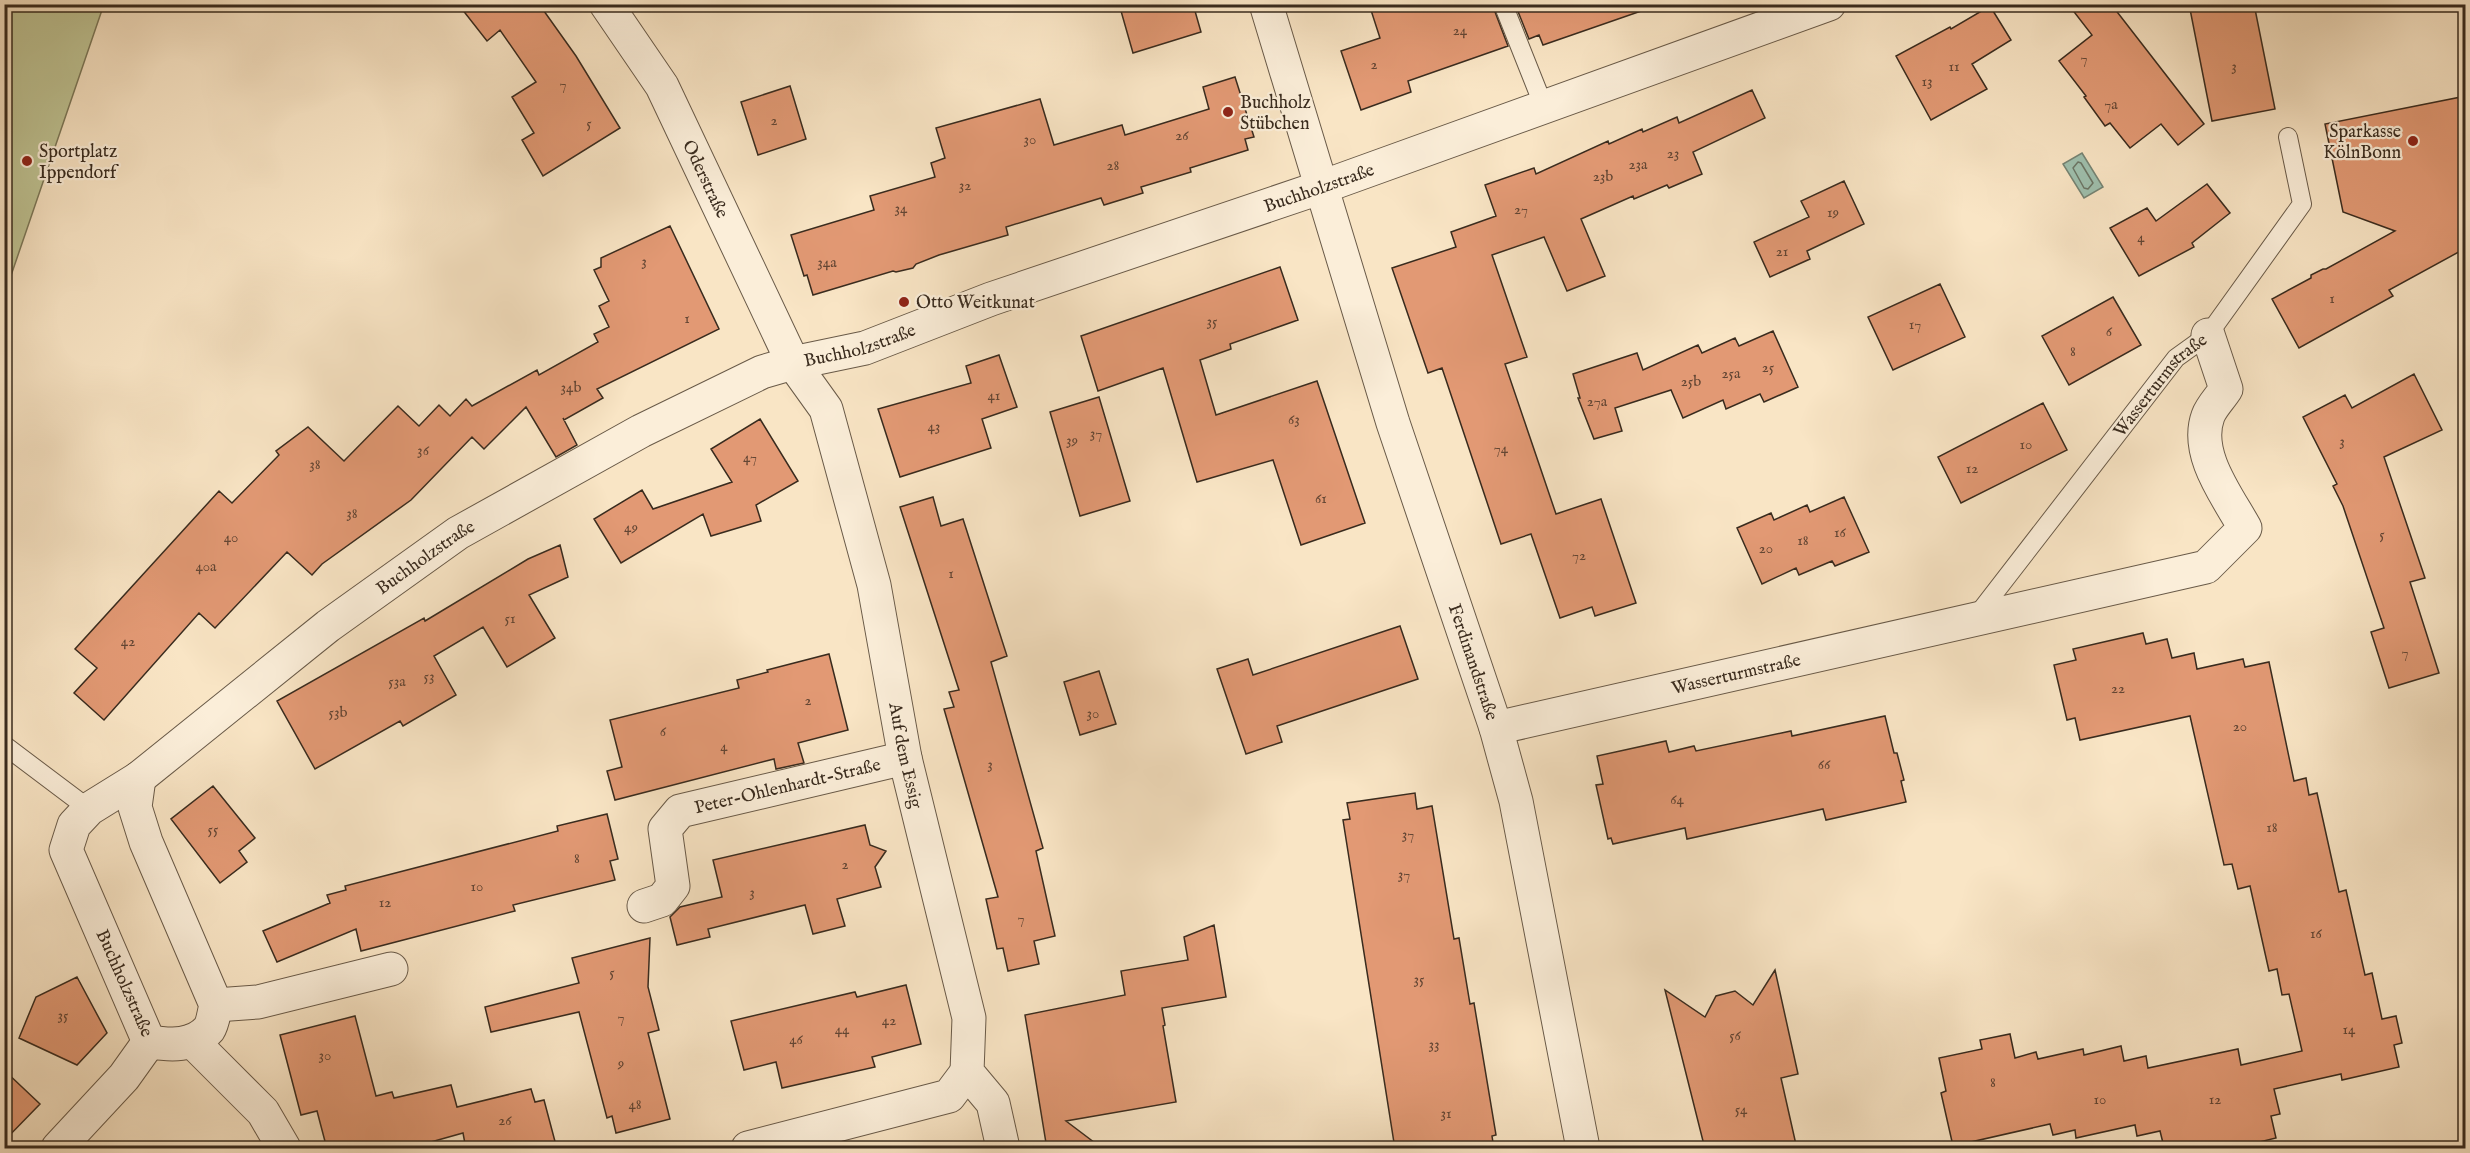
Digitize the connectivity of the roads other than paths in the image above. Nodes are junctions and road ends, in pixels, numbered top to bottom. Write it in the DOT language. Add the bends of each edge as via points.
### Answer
graph roads {
  1 [pos="606,4"];
  2 [pos="1266,4"];
  3 [pos="1503,4"];
  4 [pos="1829,4"];
  5 [pos="1544,107"];
  6 [pos="2288,136"];
  7 [pos="1322,187"];
  8 [pos="2208,335"];
  9 [pos="793,363"];
  10 [pos="1975,619"];
  11 [pos="1496,728"];
  12 [pos="4,745"];
  13 [pos="905,758"];
  14 [pos="139,778"];
  15 [pos="89,809"];
  16 [pos="644,906"];
  17 [pos="391,969"];
  18 [pos="216,1005"];
  19 [pos="192,1041"];
  20 [pos="149,1042"];
  21 [pos="967,1072"];
  22 [pos="58,1149"];
  23 [pos="284,1149"];
  24 [pos="748,1149"];
  25 [pos="1003,1149"];
  26 [pos="1583,1149"];
  1 -- 9 [label="street, Oderstraße" via="662,86"];
  2 -- 7 [label="street, Ferdinandstraße"];
  3 -- 5 [label="lane"];
  4 -- 5 [label="street, Buchholzstraße"];
  5 -- 7 [label="street, Buchholzstraße"];
  6 -- 8 [label="lane, Wasserturmstraße" via="2302,204"];
  7 -- 9 [label="street, Buchholzstraße" via="991,299 865,348"];
  7 -- 11 [label="street, Ferdinandstraße" via="1393,423"];
  8 -- 10 [label="lane, Wasserturmstraße" via="2176,358"];
  8 -- 10 [label="street, Wasserturmstraße" via="2226,389 2208,416 2204,445 2245,528 2206,567"];
  9 -- 13 [label="street, Auf dem Essig" via="826,410 874,585"];
  9 -- 14 [label="street, Buchholzstraße" via="762,372 641,431 458,533 328,626"];
  10 -- 11 [label="street, Wasserturmstraße"];
  11 -- 26 [label="street, Ferdinandstraße" via="1516,801"];
  12 -- 15 [label="lane"];
  13 -- 16 [label="street, Peter-Ohlenhardt-Straße" via="680,812 665,829 673,886 662,900"];
  13 -- 21 [label="street, Auf dem Essig" via="969,1018"];
  14 -- 15 [label="street, Buchholzstraße"];
  14 -- 18 [label="street" via="135,807 146,842"];
  15 -- 20 [label="street, Buchholzstraße" via="74,825 66,850"];
  17 -- 18 [label="street" via="258,1002"];
  18 -- 19 [label="street" via="210,1027"];
  19 -- 20 [label="street, Buchholzstraße" via="170,1045"];
  19 -- 23 [label="street" via="263,1112"];
  20 -- 22 [label="street" via="124,1077"];
  21 -- 24 [label="street" via="949,1096"];
  21 -- 25 [label="street" via="993,1102"];
}
